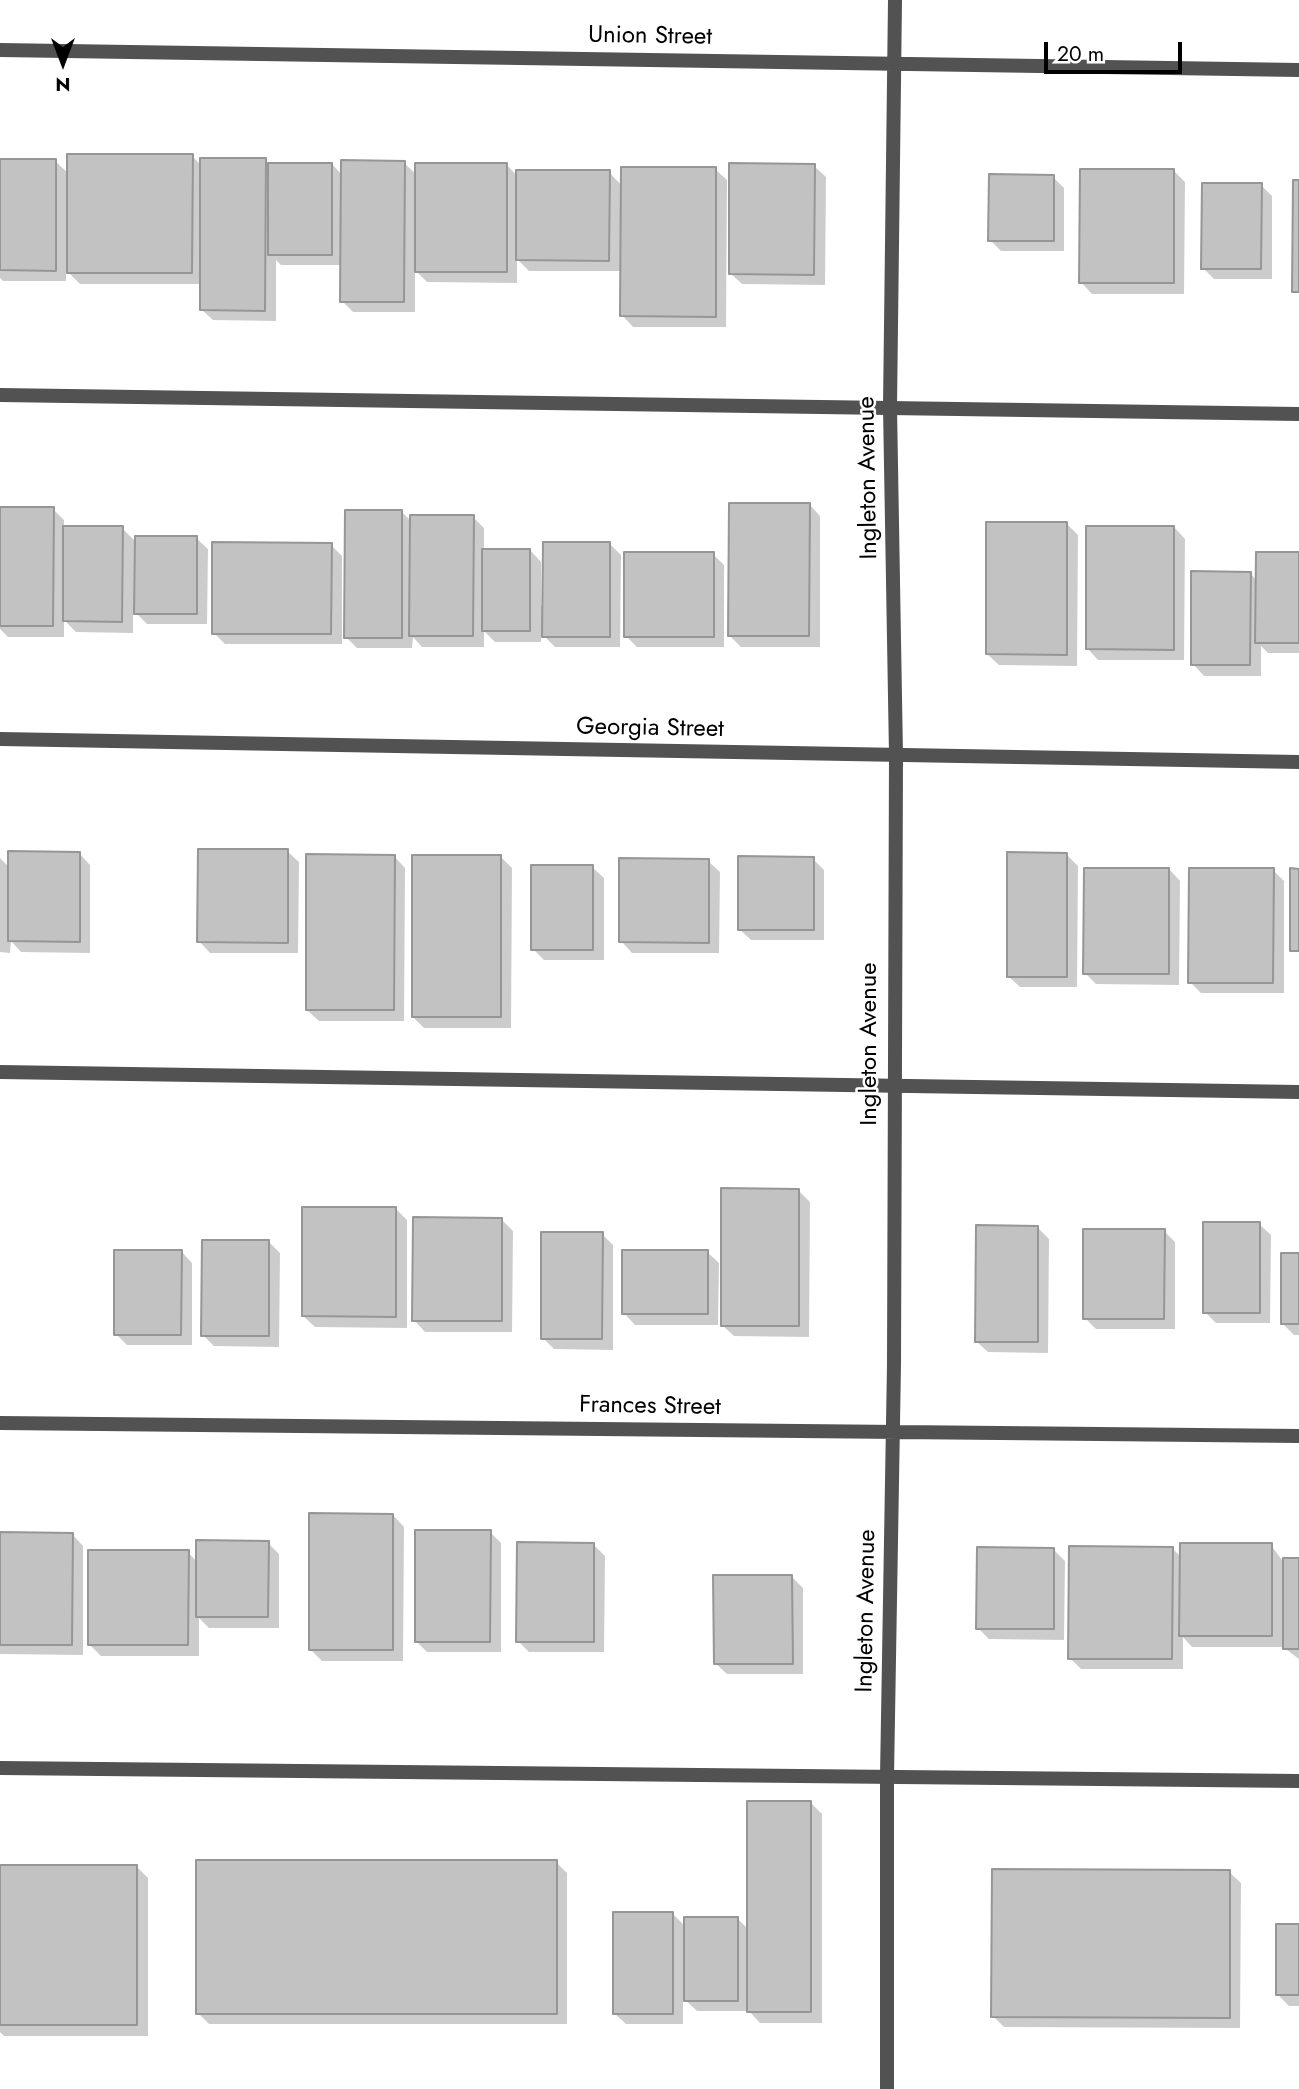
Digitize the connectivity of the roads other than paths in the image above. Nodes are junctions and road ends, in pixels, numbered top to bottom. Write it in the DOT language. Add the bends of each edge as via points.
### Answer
graph roads {
  1 [pos="895,0"];
  2 [pos="0,50"];
  3 [pos="895,63"];
  4 [pos="1299,70"];
  5 [pos="0,395"];
  6 [pos="890,407"];
  7 [pos="1299,414"];
  8 [pos="0,739"];
  9 [pos="896,755"];
  10 [pos="1299,762"];
  11 [pos="0,1072"];
  12 [pos="892,1086"];
  13 [pos="1299,1092"];
  14 [pos="0,1423"];
  15 [pos="893,1432"];
  16 [pos="1299,1436"];
  17 [pos="0,1768"];
  18 [pos="887,1776"];
  19 [pos="1299,1781"];
  20 [pos="887,2089"];
  1 -- 3 [label="street, Ingleton Avenue"];
  2 -- 3 [label="street, Union Street"];
  3 -- 4 [label="street, Union Street"];
  3 -- 6 [label="street, Ingleton Avenue"];
  5 -- 6 [label="street"];
  6 -- 7 [label="street"];
  6 -- 9 [label="street, Ingleton Avenue"];
  8 -- 9 [label="street, Georgia Street"];
  9 -- 10 [label="street, Georgia Street"];
  9 -- 12 [label="street, Ingleton Avenue"];
  11 -- 12 [label="street"];
  12 -- 13 [label="street"];
  12 -- 15 [label="street, Ingleton Avenue"];
  14 -- 15 [label="street, Frances Street"];
  15 -- 16 [label="street, Frances Street"];
  15 -- 18 [label="street, Ingleton Avenue"];
  17 -- 18 [label="street"];
  18 -- 19 [label="street"];
  18 -- 20 [label="street, Ingleton Avenue"];
}
